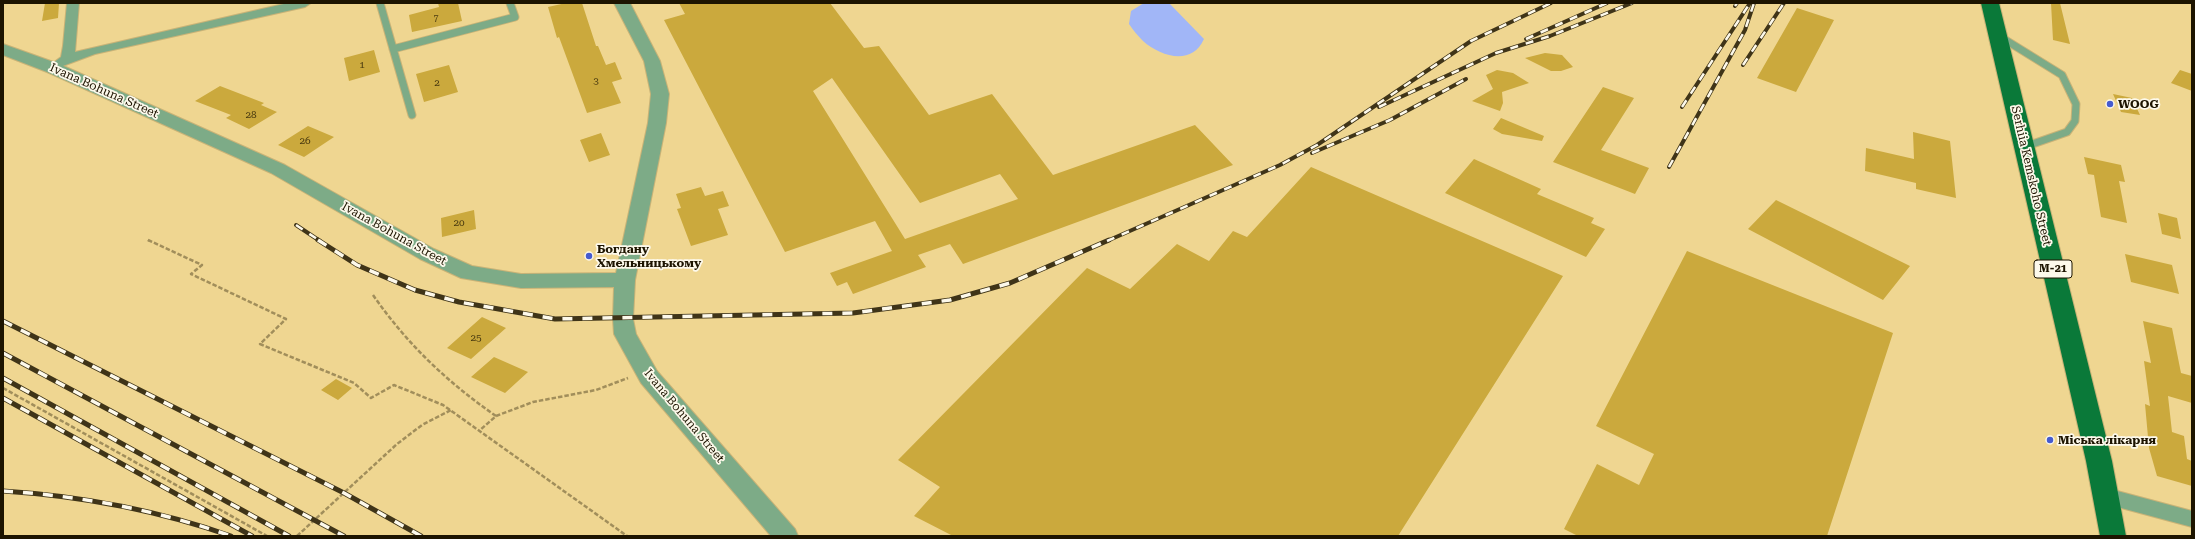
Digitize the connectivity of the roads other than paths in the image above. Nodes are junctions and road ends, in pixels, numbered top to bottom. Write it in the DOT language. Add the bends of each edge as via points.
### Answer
graph roads {
  1 [pos="73,3"];
  2 [pos="305,3"];
  3 [pos="380,3"];
  4 [pos="510,3"];
  5 [pos="622,3"];
  6 [pos="1990,3"];
  7 [pos="1999,35"];
  8 [pos="3,49"];
  9 [pos="393,49"];
  10 [pos="60,63"];
  11 [pos="412,115"];
  12 [pos="2024,147"];
  13 [pos="625,280"];
  14 [pos="2106,496"];
  15 [pos="2192,519"];
  16 [pos="786,536"];
  17 [pos="2113,536"];
  1 -- 10 [label="street" via="70,46"];
  2 -- 10 [label="street" via="98,49"];
  3 -- 9 [label="lane"];
  4 -- 9 [label="lane" via="515,17"];
  5 -- 13 [label="street" via="652,61 660,94 657,123"];
  6 -- 7 [label="highway, Serhiia Kemskoho Street / М-21"];
  7 -- 12 [label="highway, Serhiia Kemskoho Street / М-21"];
  7 -- 12 [label="lane" via="2062,75 2076,104 2075,121 2067,132"];
  8 -- 10 [label="street, Ivana Bohuna Street"];
  9 -- 11 [label="lane"];
  10 -- 13 [label="street, Ivana Bohuna Street" via="278,169 427,254 468,273 521,280"];
  12 -- 14 [label="highway, Serhiia Kemskoho Street / М-21"];
  13 -- 16 [label="street, Ivana Bohuna Street" via="625,334 646,372"];
  14 -- 15 [label="street"];
  14 -- 17 [label="highway, Serhiia Kemskoho Street / М-21"];
}
